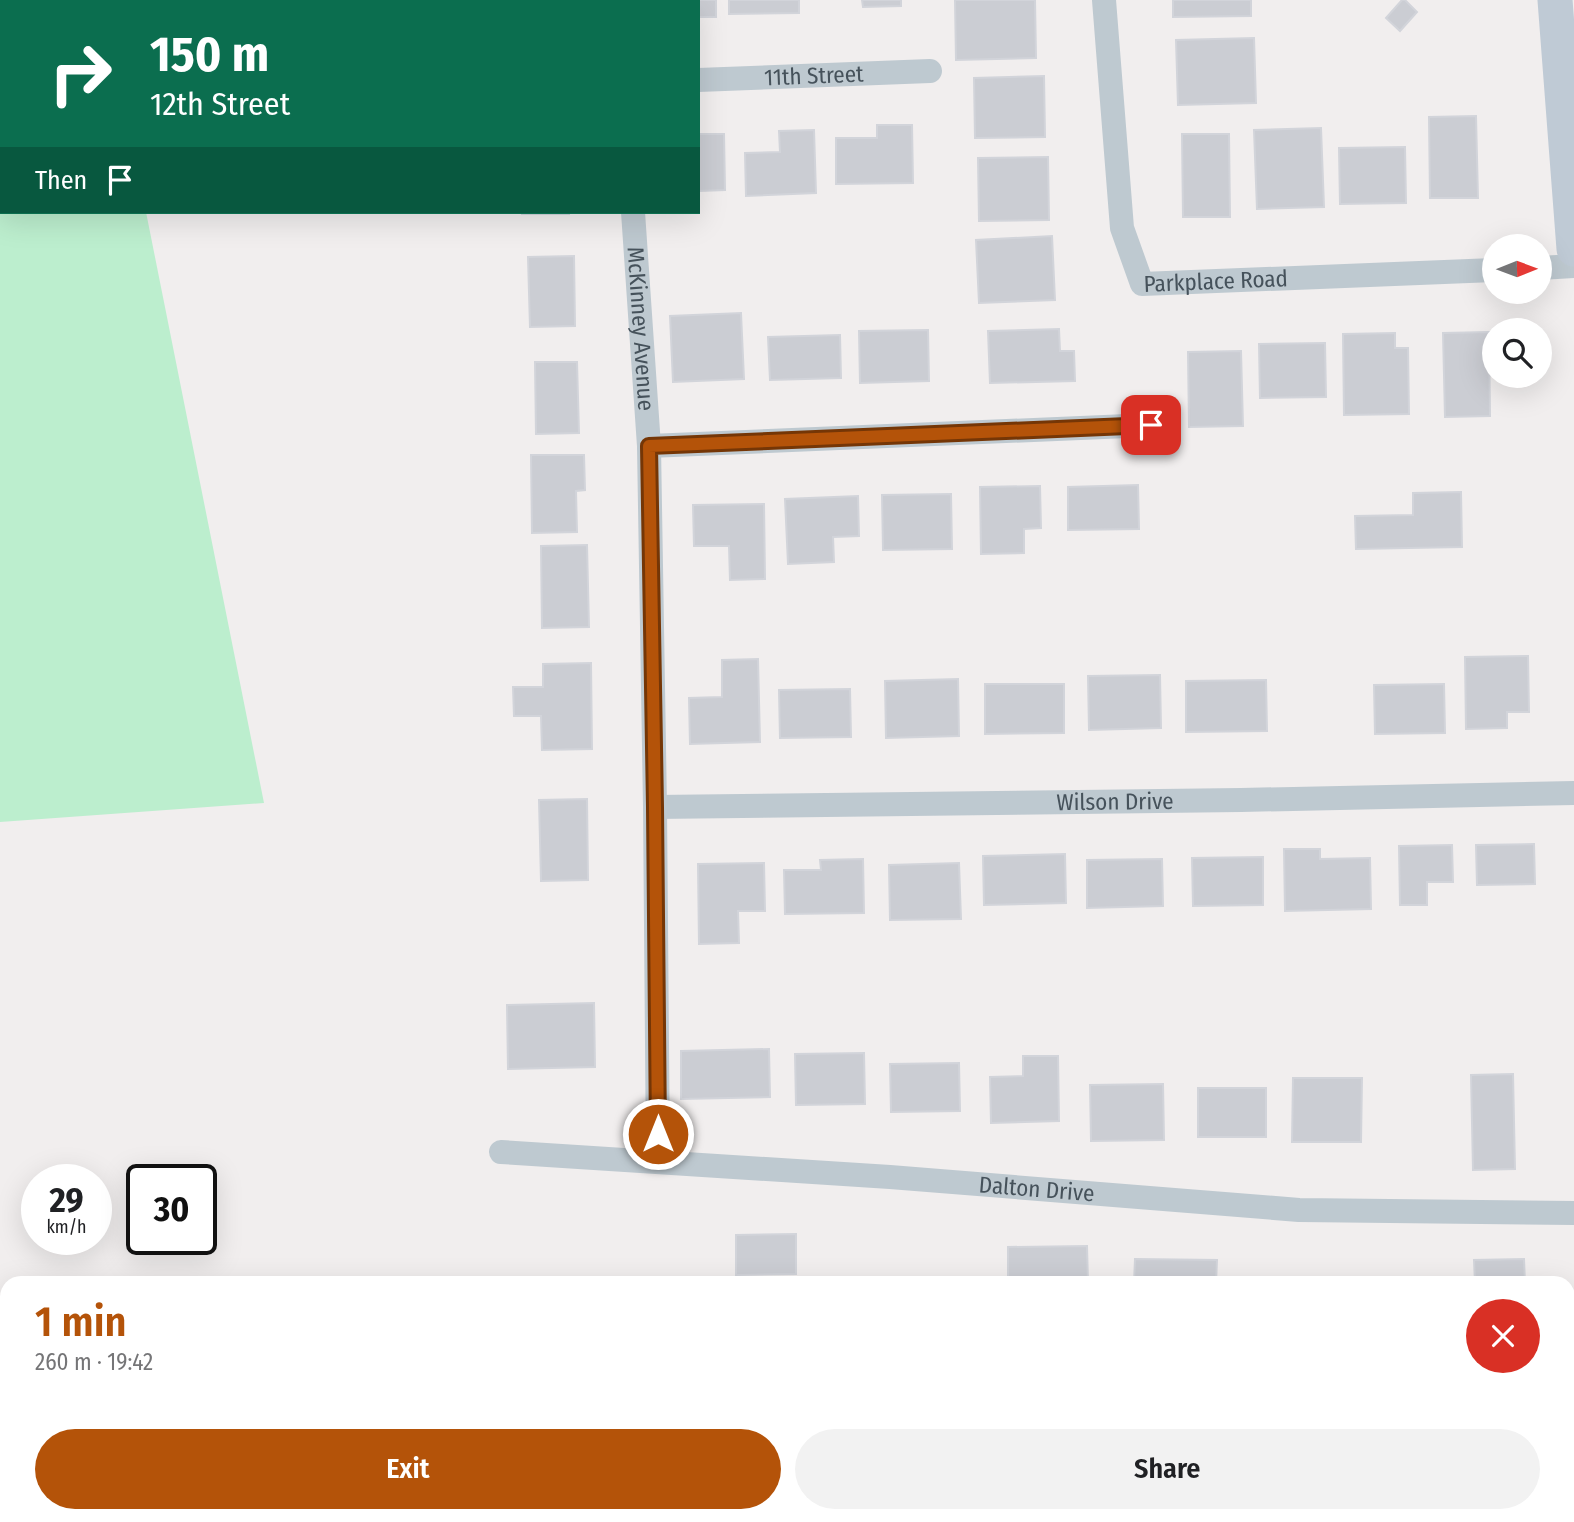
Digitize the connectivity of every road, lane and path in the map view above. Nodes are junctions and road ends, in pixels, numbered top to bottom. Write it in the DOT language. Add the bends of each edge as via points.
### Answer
graph roads {
  1 [pos="1104,0"];
  2 [pos="1555,0"];
  3 [pos="930,71"];
  4 [pos="700,80"];
  5 [pos="633,214"];
  6 [pos="1574,249"];
  7 [pos="1574,266"];
  8 [pos="1552,267"];
  9 [pos="1482,270"];
  10 [pos="1151,425"];
  11 [pos="649,446"];
  12 [pos="1574,793"];
  13 [pos="655,807"];
  14 [pos="501,1152"];
  15 [pos="658,1161"];
  16 [pos="1574,1213"];
  1 -- 9 [label="street, Parkplace Road" via="1122,228 1142,284"];
  2 -- 6 [label="street"];
  3 -- 4 [label="street, 11th Street"];
  5 -- 11 [label="street, McKinney Avenue"];
  7 -- 8 [label="street"];
  10 -- 11 [label="street"];
  11 -- 13 [label="street, McKinney Avenue"];
  12 -- 13 [label="street, Wilson Drive"];
  13 -- 15 [label="street, McKinney Avenue"];
  14 -- 15 [label="street, Dalton Drive"];
  15 -- 16 [label="street, Dalton Drive" via="1299,1210"];
}
